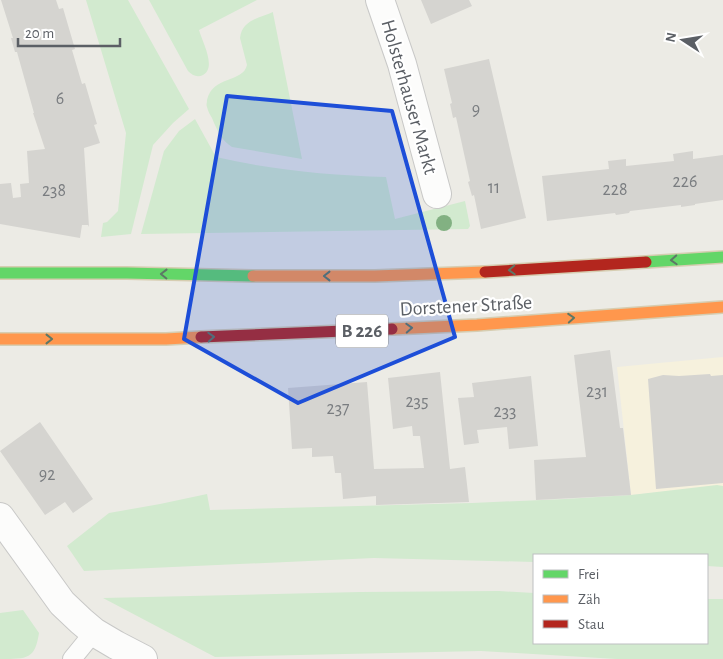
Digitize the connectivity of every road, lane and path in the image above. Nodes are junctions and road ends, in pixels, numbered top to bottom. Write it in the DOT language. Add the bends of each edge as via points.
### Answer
graph roads {
  1 [pos="380,0"];
  2 [pos="437,194"];
  3 [pos="723,257"];
  4 [pos="0,273"];
  5 [pos="723,307"];
  6 [pos="0,339"];
  7 [pos="0,517"];
  8 [pos="94,632"];
  9 [pos="72,659"];
  10 [pos="143,659"];
  1 -- 2 [label="street, Holsterhauser Markt" via="402,64"];
  3 -- 4 [label="main road, Dorstener Straße, one-way" via="375,276"];
  6 -- 5 [label="main road, Dorstener Straße / B 226, one-way" via="205,338 477,326"];
  7 -- 8 [label="street" via="62,603"];
  8 -- 9 [label="lane"];
  8 -- 10 [label="street"];
}
